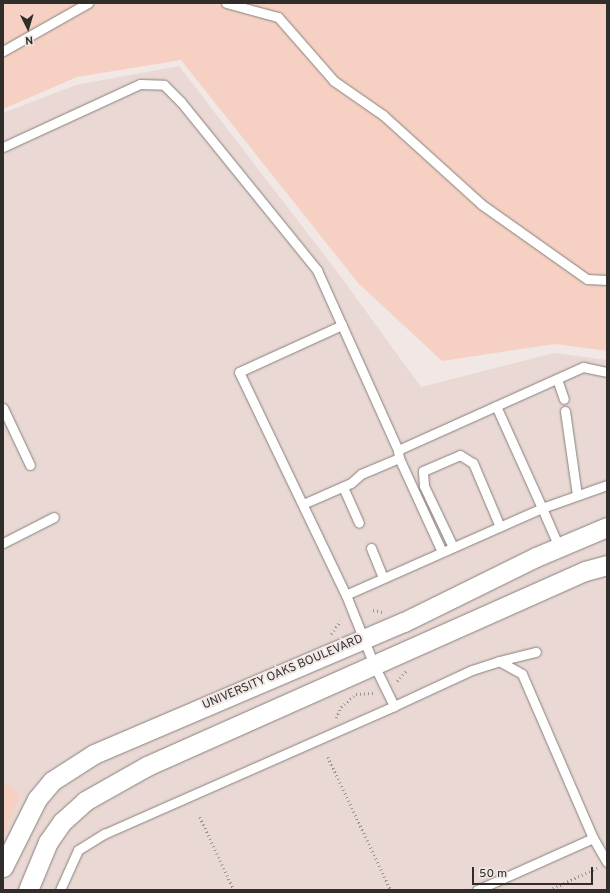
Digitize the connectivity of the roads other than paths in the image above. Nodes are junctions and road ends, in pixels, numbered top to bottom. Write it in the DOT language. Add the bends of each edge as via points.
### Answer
graph roads {
  1 [pos="88,3"];
  2 [pos="226,3"];
  3 [pos="3,51"];
  4 [pos="3,147"];
  5 [pos="607,280"];
  6 [pos="342,325"];
  7 [pos="607,372"];
  8 [pos="557,379"];
  9 [pos="564,399"];
  10 [pos="496,406"];
  11 [pos="3,408"];
  12 [pos="565,411"];
  13 [pos="399,454"];
  14 [pos="30,465"];
  15 [pos="607,485"];
  16 [pos="343,486"];
  17 [pos="577,496"];
  18 [pos="303,504"];
  19 [pos="542,508"];
  20 [pos="54,517"];
  21 [pos="360,523"];
  22 [pos="500,526"];
  23 [pos="607,526"];
  24 [pos="3,544"];
  25 [pos="452,547"];
  26 [pos="559,547"];
  27 [pos="371,548"];
  28 [pos="442,552"];
  29 [pos="607,565"];
  30 [pos="383,578"];
  31 [pos="346,595"];
  32 [pos="364,639"];
  33 [pos="536,652"];
  34 [pos="499,661"];
  35 [pos="374,665"];
  36 [pos="394,706"];
  37 [pos="593,838"];
  38 [pos="604,864"];
  39 [pos="3,867"];
  40 [pos="28,890"];
  41 [pos="60,890"];
  42 [pos="478,890"];
  1 -- 3 [label="lane"];
  2 -- 5 [label="lane" via="278,17 334,82 383,115 481,204 587,279"];
  4 -- 6 [label="lane" via="140,84 164,85 182,102 317,270"];
  6 -- 13 [label="lane"];
  6 -- 18 [label="lane" via="240,372"];
  7 -- 8 [label="lane" via="583,367"];
  8 -- 9 [label="lane"];
  8 -- 10 [label="lane"];
  10 -- 13 [label="lane"];
  10 -- 19 [label="lane"];
  11 -- 14 [label="lane"];
  12 -- 17 [label="lane"];
  13 -- 16 [label="lane"];
  13 -- 28 [label="lane"];
  15 -- 17 [label="lane"];
  16 -- 18 [label="lane"];
  16 -- 21 [label="lane"];
  17 -- 19 [label="lane"];
  18 -- 31 [label="lane"];
  19 -- 22 [label="lane"];
  19 -- 26 [label="lane"];
  20 -- 24 [label="lane"];
  22 -- 25 [label="lane"];
  22 -- 25 [label="lane" via="473,462 460,455 423,471 424,486"];
  23 -- 26 [label="street, UNIVERSITY OAKS BOULEVARD"];
  25 -- 28 [label="lane"];
  26 -- 32 [label="street, UNIVERSITY OAKS BOULEVARD"];
  27 -- 30 [label="lane"];
  28 -- 30 [label="lane"];
  29 -- 35 [label="street" via="584,571"];
  30 -- 31 [label="lane"];
  31 -- 32 [label="lane"];
  32 -- 35 [label="lane"];
  32 -- 39 [label="street, UNIVERSITY OAKS BOULEVARD" via="94,754 52,782 37,799"];
  33 -- 34 [label="lane"];
  34 -- 36 [label="lane" via="472,670"];
  34 -- 37 [label="lane" via="522,674"];
  35 -- 36 [label="lane"];
  35 -- 40 [label="street" via="147,766 85,801 62,822 48,842"];
  36 -- 41 [label="lane" via="104,834 78,850"];
  37 -- 38 [label="lane"];
  37 -- 42 [label="lane"];
}
